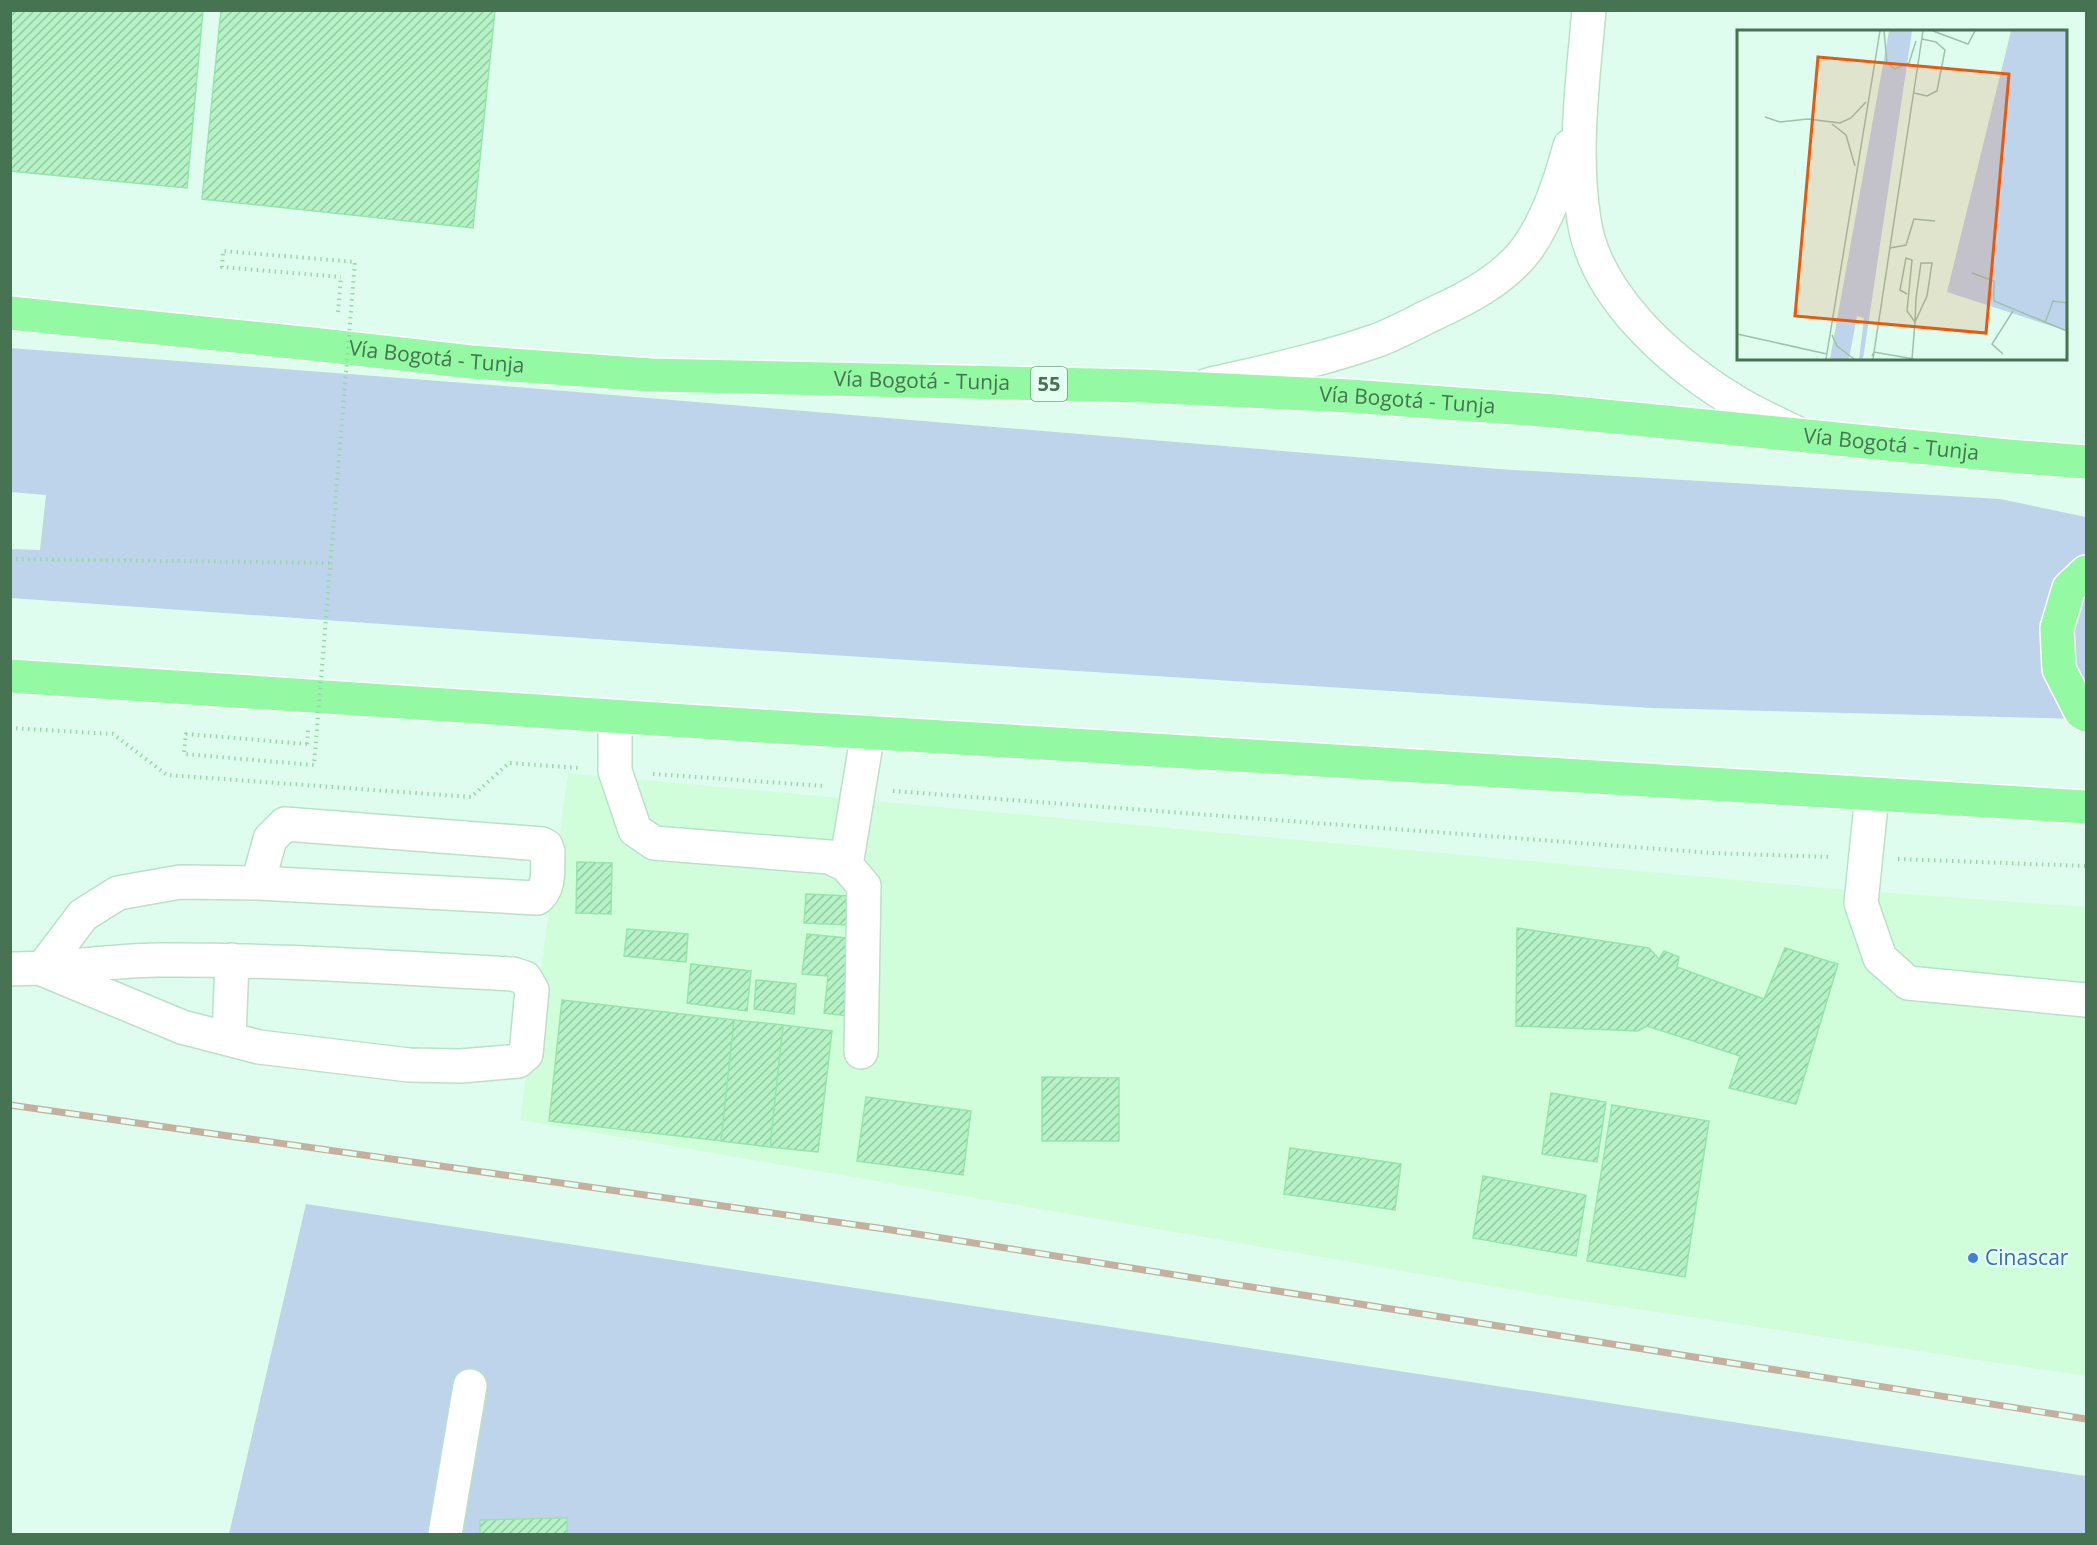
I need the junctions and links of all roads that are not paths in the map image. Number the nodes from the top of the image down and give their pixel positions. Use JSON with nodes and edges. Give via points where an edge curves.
{"nodes":[{"id":1,"x":1589,"y":10,"type":"edge"},
{"id":2,"x":1580,"y":113,"type":"junction"},
{"id":3,"x":10,"y":312,"type":"edge"},
{"id":4,"x":1196,"y":388,"type":"junction"},
{"id":5,"x":1800,"y":435,"type":"junction"},
{"id":6,"x":2086,"y":462,"type":"edge"},
{"id":7,"x":2086,"y":572,"type":"edge"},
{"id":8,"x":10,"y":676,"type":"edge"},
{"id":9,"x":2086,"y":716,"type":"edge"},
{"id":10,"x":615,"y":717,"type":"junction"},
{"id":11,"x":868,"y":732,"type":"junction"},
{"id":12,"x":1872,"y":795,"type":"junction"},
{"id":13,"x":2086,"y":807,"type":"edge"},
{"id":14,"x":846,"y":865,"type":"junction"},
{"id":15,"x":258,"y":883,"type":"junction"},
{"id":16,"x":232,"y":960,"type":"junction"},
{"id":17,"x":26,"y":969,"type":"edge"},
{"id":18,"x":2086,"y":1000,"type":"edge"},
{"id":19,"x":229,"y":1039,"type":"junction"},
{"id":20,"x":861,"y":1052,"type":"dead end"},
{"id":21,"x":470,"y":1386,"type":"dead end"},
{"id":22,"x":445,"y":1534,"type":"edge"}],
"edges":[{"from":1,"to":2,"type":"lane"},
{"from":2,"to":4,"type":"lane","via":[[1544,219],[1525,251],[1493,281],[1376,341]]},
{"from":2,"to":5,"type":"lane","via":[[1584,223],[1610,287],[1629,313],[1676,360],[1732,400]]},
{"from":3,"to":4,"type":"highway","name":"Vía Bogotá - Tunja","number":"55","via":[[471,362],[651,375]]},
{"from":4,"to":5,"type":"highway","name":"Vía Bogotá - Tunja","number":"55","via":[[1543,410]]},
{"from":5,"to":6,"type":"highway","name":"Vía Bogotá - Tunja","number":"55"},
{"from":7,"to":9,"type":"highway","via":[[2069,588],[2057,628],[2059,669],[2080,712]]},
{"from":8,"to":10,"type":"highway"},
{"from":10,"to":11,"type":"highway"},
{"from":10,"to":14,"type":"lane","via":[[615,771],[635,830],[654,843],[829,857]]},
{"from":11,"to":12,"type":"highway"},
{"from":11,"to":14,"type":"lane"},
{"from":12,"to":13,"type":"highway"},
{"from":12,"to":18,"type":"lane","via":[[1861,903],[1880,958],[1908,983]]},
{"from":14,"to":20,"type":"lane","via":[[864,886]]},
{"from":15,"to":15,"type":"lane","via":[[537,898],[546,887],[548,852],[542,844],[285,824],[270,839]]},
{"from":15,"to":17,"type":"lane","via":[[180,882],[118,893],[83,915]]},
{"from":16,"to":17,"type":"lane","via":[[153,960]]},
{"from":16,"to":19,"type":"lane"},
{"from":16,"to":19,"type":"lane","via":[[513,974],[525,978],[532,990],[526,1054],[518,1061],[409,1065],[260,1047]]},
{"from":17,"to":19,"type":"lane","via":[[182,1027]]},
{"from":21,"to":22,"type":"lane"}]}
